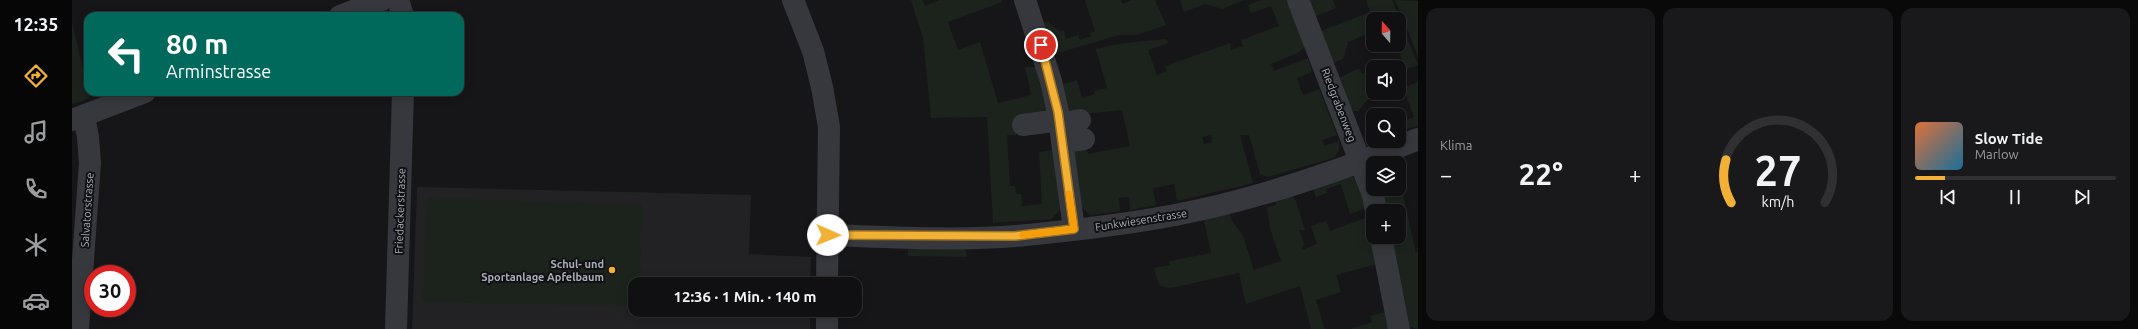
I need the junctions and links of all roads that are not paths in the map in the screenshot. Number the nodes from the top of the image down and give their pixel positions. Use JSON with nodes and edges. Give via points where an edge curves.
{"nodes":[{"id":1,"x":382,"y":0,"type":"edge"},
{"id":2,"x":398,"y":0,"type":"edge"},
{"id":3,"x":793,"y":0,"type":"edge"},
{"id":4,"x":1026,"y":0,"type":"edge"},
{"id":5,"x":1298,"y":0,"type":"edge"},
{"id":6,"x":350,"y":12,"type":"edge"},
{"id":7,"x":402,"y":12,"type":"edge"},
{"id":8,"x":134,"y":96,"type":"edge"},
{"id":9,"x":403,"y":96,"type":"edge"},
{"id":10,"x":78,"y":118,"type":"edge"},
{"id":11,"x":1023,"y":124,"type":"dead end"},
{"id":12,"x":1069,"y":129,"type":"junction"},
{"id":13,"x":1418,"y":139,"type":"edge"},
{"id":14,"x":1361,"y":162,"type":"junction"},
{"id":15,"x":1375,"y":204,"type":"edge"},
{"id":16,"x":1074,"y":229,"type":"junction"},
{"id":17,"x":828,"y":235,"type":"junction"},
{"id":18,"x":1382,"y":244,"type":"edge"},
{"id":19,"x":827,"y":277,"type":"edge"},
{"id":20,"x":76,"y":293,"type":"edge"},
{"id":21,"x":827,"y":317,"type":"edge"},
{"id":22,"x":78,"y":329,"type":"edge"},
{"id":23,"x":396,"y":329,"type":"edge"},
{"id":24,"x":827,"y":329,"type":"edge"},
{"id":25,"x":1399,"y":329,"type":"edge"}],
"edges":[{"from":1,"to":6,"type":"street"},
{"from":2,"to":7,"type":"street"},
{"from":3,"to":17,"type":"street","via":[[813,51],[828,127]]},
{"from":4,"to":12,"type":"street"},
{"from":5,"to":14,"type":"street","name":"Riedgrabenweg"},
{"from":8,"to":10,"type":"street"},
{"from":9,"to":23,"type":"street","name":"Friedackerstrasse"},
{"from":10,"to":20,"type":"street","name":"Salvatorstrasse","via":[[88,138],[90,163]]},
{"from":11,"to":12,"type":"street"},
{"from":12,"to":16,"type":"street"},
{"from":13,"to":14,"type":"street","name":"Funkwiesenstrasse"},
{"from":14,"to":15,"type":"street","name":"Riedgrabenweg"},
{"from":14,"to":16,"type":"street","name":"Funkwiesenstrasse","via":[[1280,189],[1176,215]]},
{"from":16,"to":17,"type":"street","name":"Funkwiesenstrasse","via":[[1015,236]]},
{"from":17,"to":19,"type":"street"},
{"from":18,"to":25,"type":"street"},
{"from":20,"to":22,"type":"street","name":"Salvatorstrasse"},
{"from":21,"to":24,"type":"street"}]}
